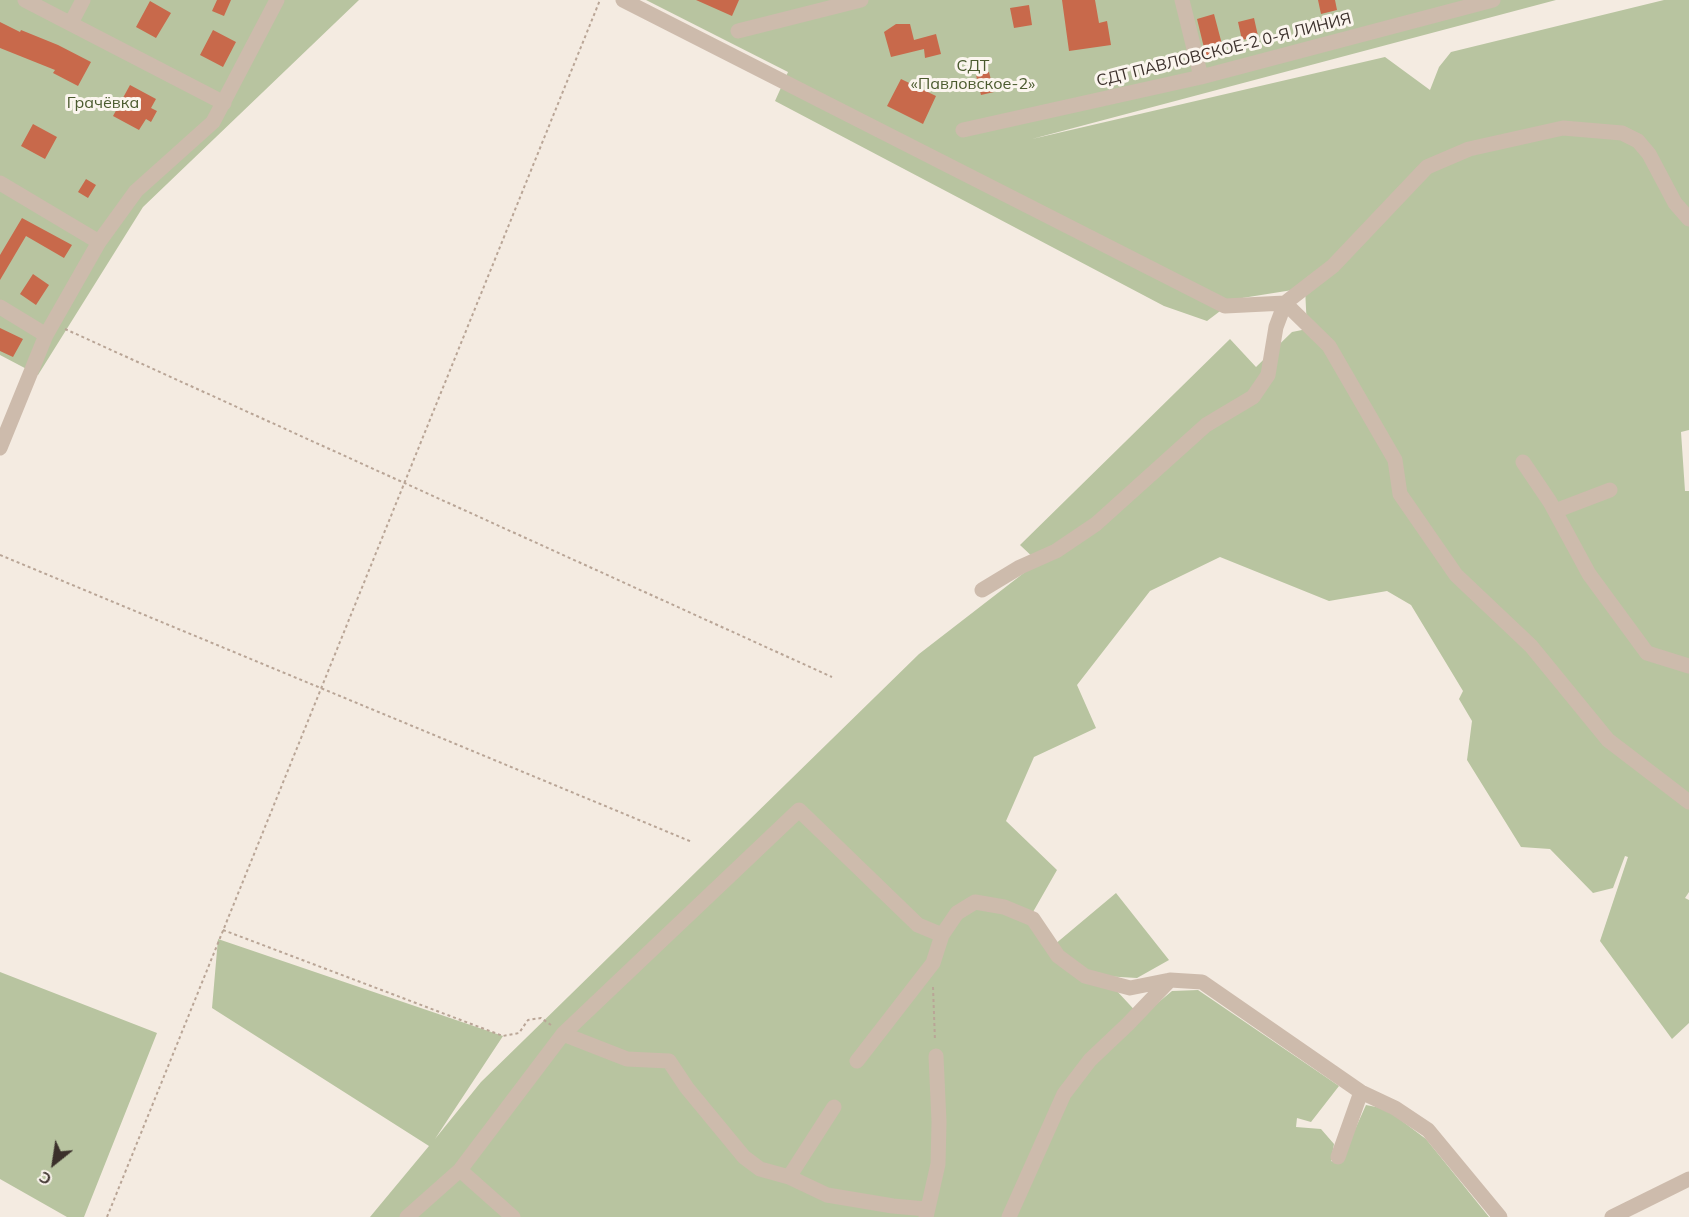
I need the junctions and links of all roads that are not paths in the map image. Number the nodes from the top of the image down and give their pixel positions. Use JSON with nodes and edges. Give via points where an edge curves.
{"nodes":[{"id":1,"x":25,"y":0,"type":"edge"},
{"id":2,"x":83,"y":0,"type":"edge"},
{"id":3,"x":277,"y":0,"type":"edge"},
{"id":4,"x":623,"y":0,"type":"edge"},
{"id":5,"x":861,"y":0,"type":"edge"},
{"id":6,"x":1182,"y":0,"type":"edge"},
{"id":7,"x":1493,"y":0,"type":"edge"},
{"id":8,"x":71,"y":23,"type":"junction"},
{"id":9,"x":738,"y":31,"type":"dead end"},
{"id":10,"x":1201,"y":77,"type":"junction"},
{"id":11,"x":224,"y":103,"type":"junction"},
{"id":12,"x":963,"y":130,"type":"dead end"},
{"id":13,"x":0,"y":183,"type":"edge"},
{"id":14,"x":1689,"y":219,"type":"edge"},
{"id":15,"x":99,"y":242,"type":"junction"},
{"id":16,"x":1285,"y":303,"type":"junction"},
{"id":17,"x":0,"y":307,"type":"edge"},
{"id":18,"x":50,"y":329,"type":"junction"},
{"id":19,"x":0,"y":448,"type":"edge"},
{"id":20,"x":1523,"y":462,"type":"dead end"},
{"id":21,"x":1610,"y":490,"type":"dead end"},
{"id":22,"x":1555,"y":511,"type":"junction"},
{"id":23,"x":982,"y":590,"type":"dead end"},
{"id":24,"x":1689,"y":666,"type":"edge"},
{"id":25,"x":1689,"y":802,"type":"edge"},
{"id":26,"x":942,"y":935,"type":"junction"},
{"id":27,"x":1170,"y":980,"type":"junction"},
{"id":28,"x":563,"y":1034,"type":"junction"},
{"id":29,"x":936,"y":1056,"type":"road end"},
{"id":30,"x":857,"y":1061,"type":"dead end"},
{"id":31,"x":1361,"y":1092,"type":"junction"},
{"id":32,"x":834,"y":1107,"type":"dead end"},
{"id":33,"x":1338,"y":1157,"type":"dead end"},
{"id":34,"x":460,"y":1170,"type":"junction"},
{"id":35,"x":789,"y":1176,"type":"junction"},
{"id":36,"x":1689,"y":1179,"type":"edge"},
{"id":37,"x":926,"y":1213,"type":"edge"},
{"id":38,"x":407,"y":1217,"type":"edge"},
{"id":39,"x":513,"y":1217,"type":"edge"},
{"id":40,"x":1009,"y":1217,"type":"edge"},
{"id":41,"x":1500,"y":1217,"type":"edge"},
{"id":42,"x":1612,"y":1217,"type":"edge"}],
"edges":[{"from":1,"to":8,"type":"street"},
{"from":2,"to":8,"type":"street"},
{"from":3,"to":11,"type":"street"},
{"from":4,"to":16,"type":"street","via":[[1225,306]]},
{"from":5,"to":9,"type":"street"},
{"from":6,"to":10,"type":"street"},
{"from":7,"to":10,"type":"street","name":"СДТ ПАВЛОВСКОЕ-2 0-Я ЛИНИЯ"},
{"from":8,"to":11,"type":"street"},
{"from":10,"to":12,"type":"street","name":"СДТ ПАВЛОВСКОЕ-2 0-Я ЛИНИЯ"},
{"from":11,"to":15,"type":"street","via":[[213,122],[136,191]]},
{"from":13,"to":15,"type":"street"},
{"from":14,"to":16,"type":"street","via":[[1638,141],[1622,133],[1563,128],[1469,149],[1427,167],[1333,266]]},
{"from":15,"to":18,"type":"street"},
{"from":16,"to":23,"type":"street","via":[[1276,327],[1268,375],[1253,396],[1206,425],[1096,524],[1056,551]]},
{"from":16,"to":25,"type":"street","via":[[1329,346],[1395,460],[1400,494],[1456,575],[1531,646],[1608,740]]},
{"from":17,"to":18,"type":"street"},
{"from":18,"to":19,"type":"street"},
{"from":20,"to":22,"type":"street"},
{"from":21,"to":22,"type":"street"},
{"from":22,"to":24,"type":"street","via":[[1589,574],[1647,653]]},
{"from":26,"to":27,"type":"street","via":[[957,913],[975,902],[1004,907],[1033,919],[1058,956],[1085,976],[1130,988]]},
{"from":26,"to":28,"type":"street","via":[[918,925],[799,810]]},
{"from":26,"to":30,"type":"street","via":[[933,963]]},
{"from":27,"to":31,"type":"street","via":[[1202,982]]},
{"from":27,"to":40,"type":"street","via":[[1090,1060],[1065,1094]]},
{"from":28,"to":34,"type":"street"},
{"from":28,"to":35,"type":"street","via":[[627,1059],[669,1060],[744,1157],[760,1169]]},
{"from":29,"to":37,"type":"street","via":[[938,1164]]},
{"from":31,"to":33,"type":"street"},
{"from":31,"to":41,"type":"street","via":[[1428,1130]]},
{"from":32,"to":35,"type":"street"},
{"from":34,"to":38,"type":"street"},
{"from":34,"to":39,"type":"street"},
{"from":35,"to":37,"type":"street","via":[[827,1195]]},
{"from":36,"to":42,"type":"street"}]}
